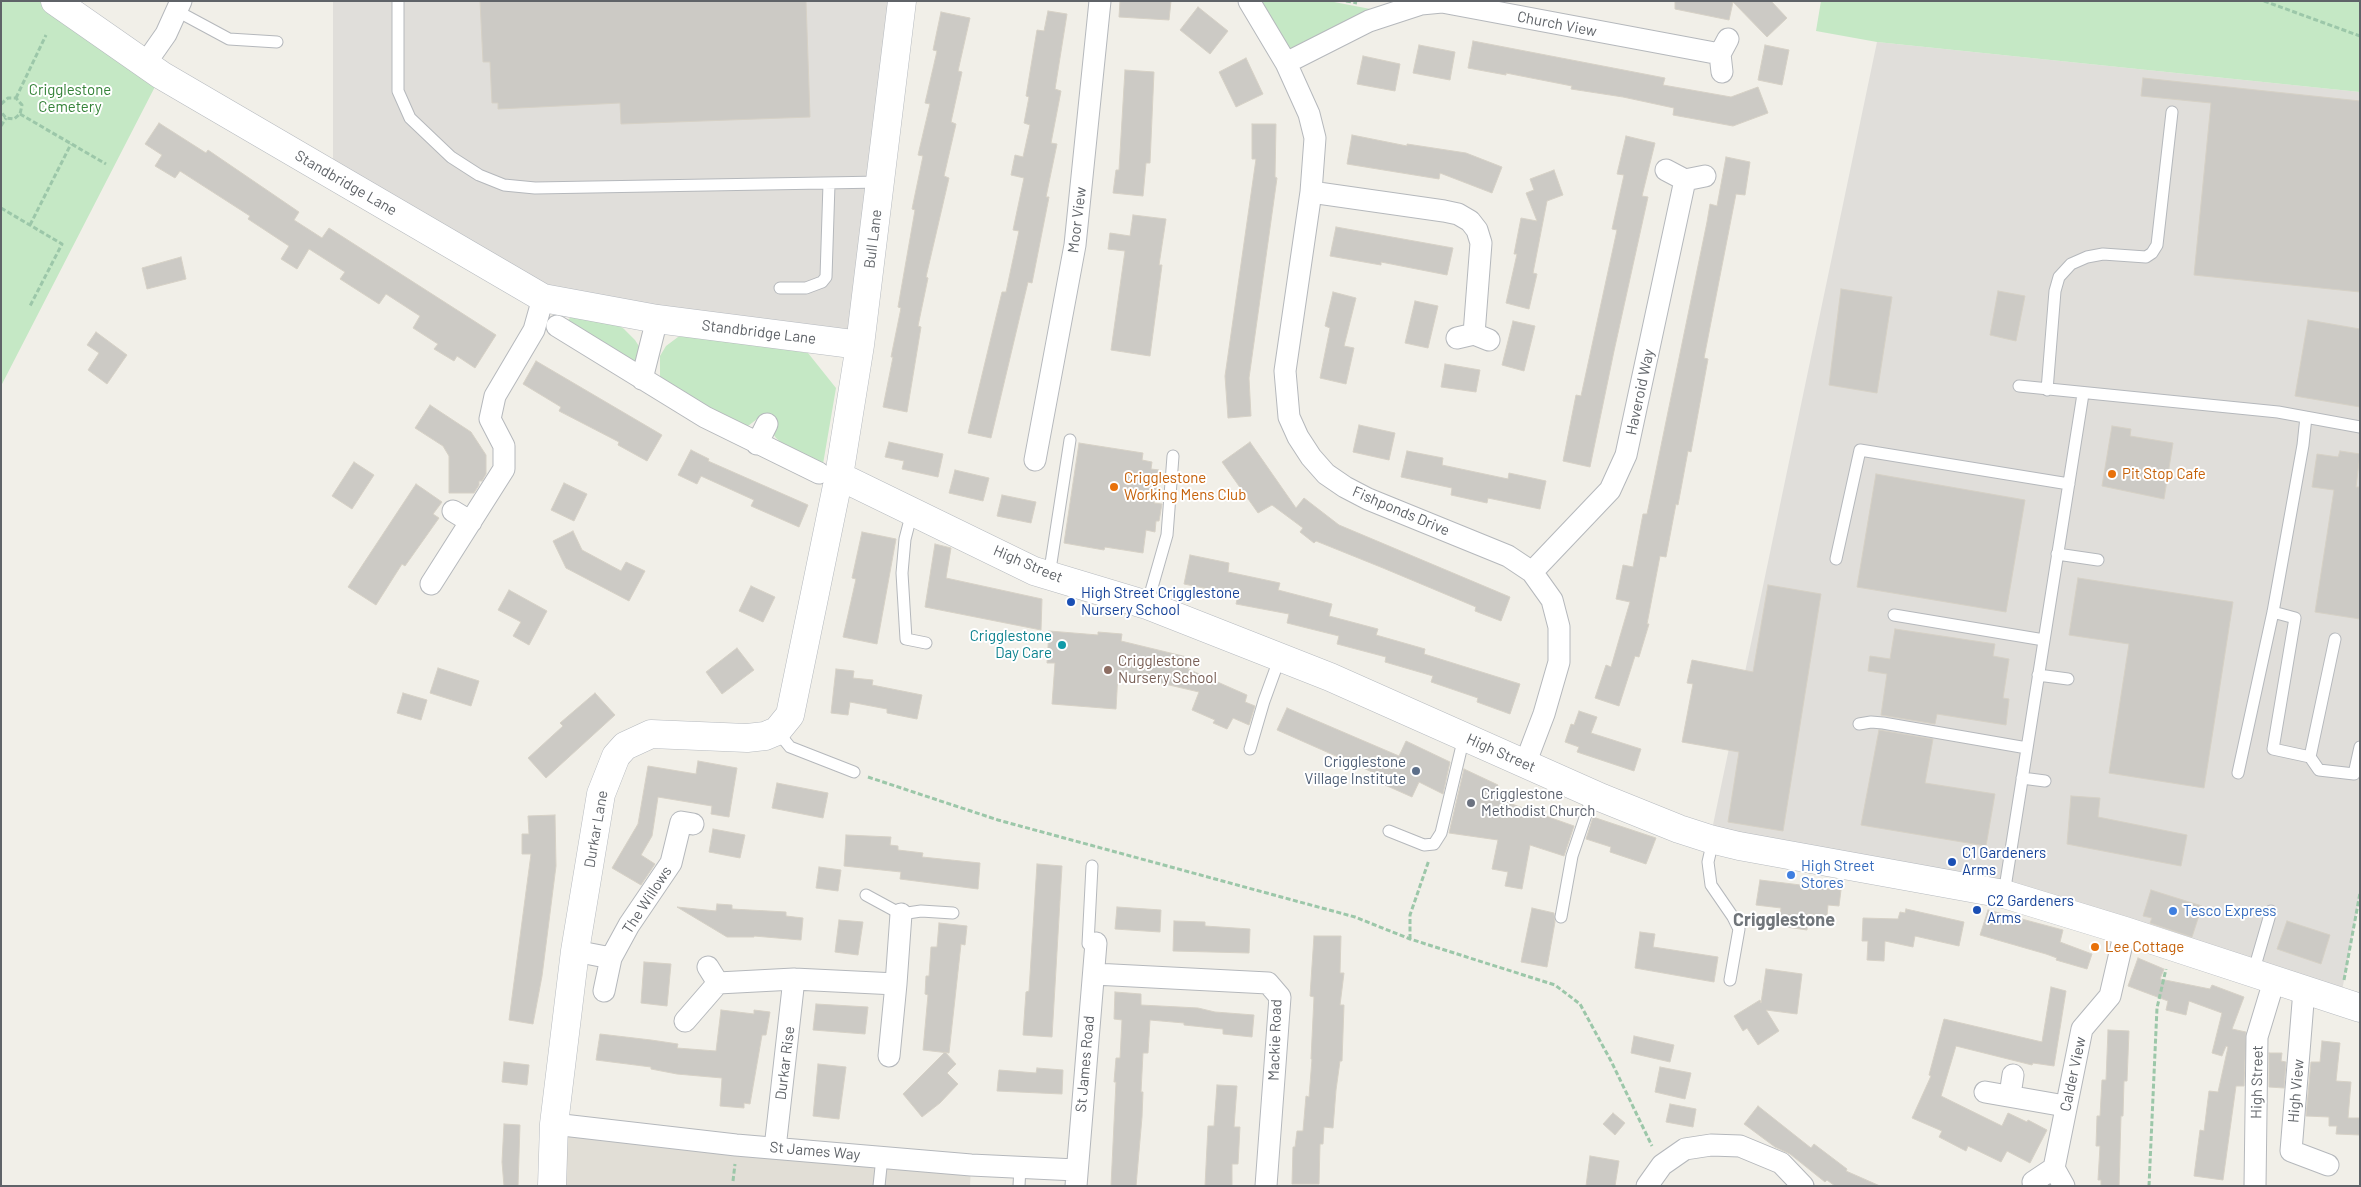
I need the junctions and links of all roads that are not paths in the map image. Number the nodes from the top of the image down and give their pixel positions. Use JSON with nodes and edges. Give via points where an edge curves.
{"nodes":[{"id":1,"x":55,"y":1,"type":"edge"},
{"id":2,"x":398,"y":1,"type":"edge"},
{"id":3,"x":902,"y":1,"type":"edge"},
{"id":4,"x":1100,"y":1,"type":"edge"},
{"id":5,"x":1249,"y":1,"type":"edge"},
{"id":6,"x":179,"y":6,"type":"edge"},
{"id":7,"x":277,"y":42,"type":"dead end"},
{"id":8,"x":1723,"y":55,"type":"dead end"},
{"id":9,"x":1286,"y":63,"type":"junction"},
{"id":10,"x":145,"y":64,"type":"junction"},
{"id":11,"x":2172,"y":112,"type":"dead end"},
{"id":12,"x":1666,"y":170,"type":"dead end"},
{"id":13,"x":880,"y":182,"type":"junction"},
{"id":14,"x":829,"y":184,"type":"junction"},
{"id":15,"x":1312,"y":192,"type":"junction"},
{"id":16,"x":780,"y":288,"type":"dead end"},
{"id":17,"x":543,"y":298,"type":"junction"},
{"id":18,"x":657,"y":319,"type":"junction"},
{"id":19,"x":557,"y":326,"type":"dead end"},
{"id":20,"x":1473,"y":337,"type":"dead end"},
{"id":21,"x":860,"y":345,"type":"junction"},
{"id":22,"x":642,"y":379,"type":"junction"},
{"id":23,"x":2019,"y":386,"type":"dead end"},
{"id":24,"x":2047,"y":390,"type":"junction"},
{"id":25,"x":2083,"y":394,"type":"junction"},
{"id":26,"x":2306,"y":417,"type":"junction"},
{"id":27,"x":767,"y":424,"type":"dead end"},
{"id":28,"x":2360,"y":427,"type":"edge"},
{"id":29,"x":1070,"y":440,"type":"dead end"},
{"id":30,"x":757,"y":444,"type":"junction"},
{"id":31,"x":1174,"y":456,"type":"dead end"},
{"id":32,"x":1035,"y":460,"type":"dead end"},
{"id":33,"x":829,"y":475,"type":"junction"},
{"id":34,"x":2068,"y":484,"type":"junction"},
{"id":35,"x":912,"y":510,"type":"junction"},
{"id":36,"x":453,"y":511,"type":"dead end"},
{"id":37,"x":472,"y":522,"type":"junction"},
{"id":38,"x":2058,"y":554,"type":"junction"},
{"id":39,"x":1836,"y":559,"type":"dead end"},
{"id":40,"x":2098,"y":560,"type":"dead end"},
{"id":41,"x":1532,"y":572,"type":"junction"},
{"id":42,"x":1049,"y":576,"type":"junction"},
{"id":43,"x":431,"y":584,"type":"dead end"},
{"id":44,"x":1147,"y":605,"type":"junction"},
{"id":45,"x":2273,"y":612,"type":"junction"},
{"id":46,"x":1894,"y":615,"type":"dead end"},
{"id":47,"x":2335,"y":639,"type":"dead end"},
{"id":48,"x":2044,"y":640,"type":"junction"},
{"id":49,"x":926,"y":643,"type":"dead end"},
{"id":50,"x":1280,"y":657,"type":"junction"},
{"id":51,"x":2038,"y":675,"type":"junction"},
{"id":52,"x":2068,"y":680,"type":"dead end"},
{"id":53,"x":1859,"y":724,"type":"dead end"},
{"id":54,"x":777,"y":732,"type":"junction"},
{"id":55,"x":1464,"y":737,"type":"junction"},
{"id":56,"x":2360,"y":747,"type":"edge"},
{"id":57,"x":2027,"y":748,"type":"junction"},
{"id":58,"x":1250,"y":749,"type":"dead end"},
{"id":59,"x":2310,"y":756,"type":"junction"},
{"id":60,"x":1525,"y":764,"type":"junction"},
{"id":61,"x":854,"y":772,"type":"road end"},
{"id":62,"x":2238,"y":774,"type":"dead end"},
{"id":63,"x":2022,"y":778,"type":"junction"},
{"id":64,"x":2045,"y":781,"type":"dead end"},
{"id":65,"x":1593,"y":794,"type":"junction"},
{"id":66,"x":693,"y":824,"type":"dead end"},
{"id":67,"x":1389,"y":832,"type":"dead end"},
{"id":68,"x":1713,"y":840,"type":"junction"},
{"id":69,"x":1092,"y":866,"type":"dead end"},
{"id":70,"x":2004,"y":894,"type":"junction"},
{"id":71,"x":866,"y":895,"type":"dead end"},
{"id":72,"x":2271,"y":911,"type":"dead end"},
{"id":73,"x":953,"y":913,"type":"dead end"},
{"id":74,"x":901,"y":914,"type":"junction"},
{"id":75,"x":1561,"y":918,"type":"dead end"},
{"id":76,"x":2124,"y":930,"type":"junction"},
{"id":77,"x":1096,"y":946,"type":"joint"},
{"id":78,"x":575,"y":951,"type":"junction"},
{"id":79,"x":611,"y":958,"type":"junction"},
{"id":80,"x":1094,"y":974,"type":"junction"},
{"id":81,"x":2263,"y":977,"type":"junction"},
{"id":82,"x":794,"y":978,"type":"junction"},
{"id":83,"x":1730,"y":980,"type":"dead end"},
{"id":84,"x":896,"y":984,"type":"junction"},
{"id":85,"x":2304,"y":990,"type":"junction"},
{"id":86,"x":604,"y":992,"type":"dead end"},
{"id":87,"x":2350,"y":1005,"type":"edge"},
{"id":88,"x":685,"y":1021,"type":"dead end"},
{"id":89,"x":889,"y":1056,"type":"dead end"},
{"id":90,"x":1984,"y":1092,"type":"dead end"},
{"id":91,"x":2065,"y":1106,"type":"junction"},
{"id":92,"x":554,"y":1124,"type":"junction"},
{"id":93,"x":775,"y":1148,"type":"junction"},
{"id":94,"x":882,"y":1156,"type":"junction"},
{"id":95,"x":2328,"y":1165,"type":"dead end"},
{"id":96,"x":1019,"y":1176,"type":"edge"},
{"id":97,"x":2059,"y":1177,"type":"edge"},
{"id":98,"x":1076,"y":1178,"type":"edge"},
{"id":99,"x":2033,"y":1182,"type":"dead end"},
{"id":100,"x":552,"y":1186,"type":"edge"},
{"id":101,"x":879,"y":1186,"type":"edge"},
{"id":102,"x":1266,"y":1186,"type":"edge"},
{"id":103,"x":1646,"y":1186,"type":"edge"},
{"id":104,"x":1803,"y":1186,"type":"edge"},
{"id":105,"x":2255,"y":1186,"type":"edge"}],
"edges":[{"from":1,"to":10,"type":"street","name":"Standbridge Lane"},
{"from":2,"to":14,"type":"lane","via":[[398,91],[410,118],[451,157],[479,174],[504,184],[535,188]]},
{"from":3,"to":13,"type":"street","name":"Bull Lane"},
{"from":4,"to":32,"type":"street","name":"Moor View","via":[[1075,245],[1029,436]]},
{"from":5,"to":9,"type":"street","name":"Fishponds Drive"},
{"from":6,"to":7,"type":"lane","via":[[230,39]]},
{"from":6,"to":10,"type":"street","via":[[166,34]]},
{"from":8,"to":9,"type":"street","name":"Church View","via":[[1442,2],[1421,4],[1369,21]]},
{"from":9,"to":15,"type":"street","name":"Fishponds Drive","via":[[1309,114],[1315,138]]},
{"from":10,"to":17,"type":"street","name":"Standbridge Lane"},
{"from":11,"to":24,"type":"lane","via":[[2157,245],[2146,257],[2103,254],[2087,257],[2071,264],[2059,277],[2055,290]]},
{"from":12,"to":41,"type":"street","name":"Haveroid Way","via":[[1695,178],[1626,455],[1610,490]]},
{"from":13,"to":14,"type":"lane"},
{"from":13,"to":21,"type":"street","name":"Bull Lane"},
{"from":14,"to":16,"type":"lane","via":[[826,277],[806,288]]},
{"from":15,"to":20,"type":"street","via":[[1444,211],[1470,220],[1481,242]]},
{"from":15,"to":41,"type":"street","name":"Fishponds Drive","via":[[1285,371],[1289,417],[1298,437],[1326,474],[1345,487],[1508,556]]},
{"from":17,"to":18,"type":"street","name":"Standbridge Lane"},
{"from":17,"to":37,"type":"street","via":[[534,330],[495,396],[490,419],[504,446],[504,469]]},
{"from":18,"to":21,"type":"street","name":"Standbridge Lane"},
{"from":18,"to":22,"type":"street"},
{"from":19,"to":22,"type":"street"},
{"from":21,"to":33,"type":"street","name":"Bull Lane"},
{"from":22,"to":30,"type":"street"},
{"from":23,"to":24,"type":"lane"},
{"from":24,"to":25,"type":"lane"},
{"from":25,"to":26,"type":"lane"},
{"from":25,"to":34,"type":"lane"},
{"from":26,"to":28,"type":"lane"},
{"from":26,"to":45,"type":"lane","via":[[2304,445]]},
{"from":27,"to":30,"type":"street"},
{"from":29,"to":42,"type":"lane"},
{"from":30,"to":33,"type":"street"},
{"from":31,"to":44,"type":"lane","via":[[1167,535]]},
{"from":33,"to":35,"type":"street","name":"High Street"},
{"from":33,"to":54,"type":"street","via":[[794,702],[790,716]]},
{"from":34,"to":38,"type":"lane"},
{"from":34,"to":39,"type":"lane","via":[[1860,450]]},
{"from":35,"to":42,"type":"street","name":"High Street"},
{"from":35,"to":49,"type":"lane","via":[[902,573],[906,639]]},
{"from":36,"to":37,"type":"street"},
{"from":37,"to":43,"type":"street"},
{"from":38,"to":40,"type":"lane"},
{"from":38,"to":48,"type":"lane"},
{"from":41,"to":60,"type":"street","name":"Fishponds Drive","via":[[1552,600],[1559,627],[1559,662]]},
{"from":42,"to":44,"type":"street","name":"High Street"},
{"from":44,"to":50,"type":"street","name":"High Street"},
{"from":45,"to":59,"type":"lane","via":[[2295,618],[2273,750]]},
{"from":45,"to":62,"type":"lane"},
{"from":46,"to":48,"type":"lane"},
{"from":47,"to":59,"type":"lane"},
{"from":48,"to":51,"type":"lane"},
{"from":50,"to":55,"type":"street","name":"High Street"},
{"from":50,"to":58,"type":"lane"},
{"from":51,"to":52,"type":"lane"},
{"from":51,"to":57,"type":"lane"},
{"from":53,"to":57,"type":"lane","via":[[1883,723]]},
{"from":54,"to":61,"type":"lane","via":[[790,747]]},
{"from":54,"to":78,"type":"street","name":"Durkar Lane","via":[[747,738],[651,734],[625,746],[616,756],[601,794]]},
{"from":55,"to":60,"type":"street","name":"High Street"},
{"from":55,"to":67,"type":"lane","via":[[1441,833],[1434,844],[1424,845]]},
{"from":56,"to":59,"type":"lane","via":[[2354,774],[2319,770]]},
{"from":57,"to":63,"type":"lane"},
{"from":60,"to":65,"type":"street","name":"High Street"},
{"from":63,"to":64,"type":"lane"},
{"from":63,"to":70,"type":"lane"},
{"from":65,"to":68,"type":"street","name":"High Street"},
{"from":65,"to":75,"type":"lane","via":[[1572,856]]},
{"from":66,"to":79,"type":"street","name":"The Willows","via":[[681,822],[671,863]]},
{"from":68,"to":70,"type":"street","name":"High Street"},
{"from":68,"to":83,"type":"lane","via":[[1708,862],[1710,885],[1738,929]]},
{"from":69,"to":77,"type":"lane","via":[[1088,944]]},
{"from":70,"to":76,"type":"street","name":"High Street"},
{"from":71,"to":74,"type":"lane"},
{"from":72,"to":81,"type":"lane"},
{"from":73,"to":74,"type":"lane","via":[[921,910]]},
{"from":74,"to":84,"type":"street"},
{"from":76,"to":81,"type":"street","name":"High Street"},
{"from":76,"to":91,"type":"street","name":"Calder View","via":[[2110,996],[2082,1029]]},
{"from":77,"to":80,"type":"street","name":"St James Road"},
{"from":78,"to":79,"type":"street"},
{"from":78,"to":92,"type":"street","name":"Durkar Lane"},
{"from":79,"to":86,"type":"street","name":"The Willows"},
{"from":80,"to":98,"type":"street","name":"St James Road"},
{"from":80,"to":102,"type":"street","name":"Mackie Road","via":[[1268,983],[1280,996]]},
{"from":81,"to":85,"type":"street","name":"High Street"},
{"from":81,"to":105,"type":"street","name":"High Street","via":[[2257,1037]]},
{"from":82,"to":84,"type":"street"},
{"from":82,"to":88,"type":"street","via":[[713,975]]},
{"from":82,"to":93,"type":"street","name":"Durkar Rise"},
{"from":84,"to":89,"type":"street"},
{"from":85,"to":87,"type":"street","name":"High Street"},
{"from":85,"to":95,"type":"street","name":"High View","via":[[2291,1151]]},
{"from":90,"to":91,"type":"street","via":[[2012,1085]]},
{"from":91,"to":97,"type":"street","name":"Calder View"},
{"from":92,"to":93,"type":"street","name":"St James Way"},
{"from":92,"to":100,"type":"street","name":"Durkar Lane"},
{"from":93,"to":94,"type":"street","name":"St James Way"},
{"from":94,"to":96,"type":"street","name":"St James Way"},
{"from":94,"to":101,"type":"lane"},
{"from":96,"to":98,"type":"street","name":"St James Way"},
{"from":97,"to":99,"type":"street","name":"Calder View"},
{"from":103,"to":104,"type":"street","via":[[1662,1165],[1685,1149],[1711,1145],[1740,1146],[1781,1164]]}]}
